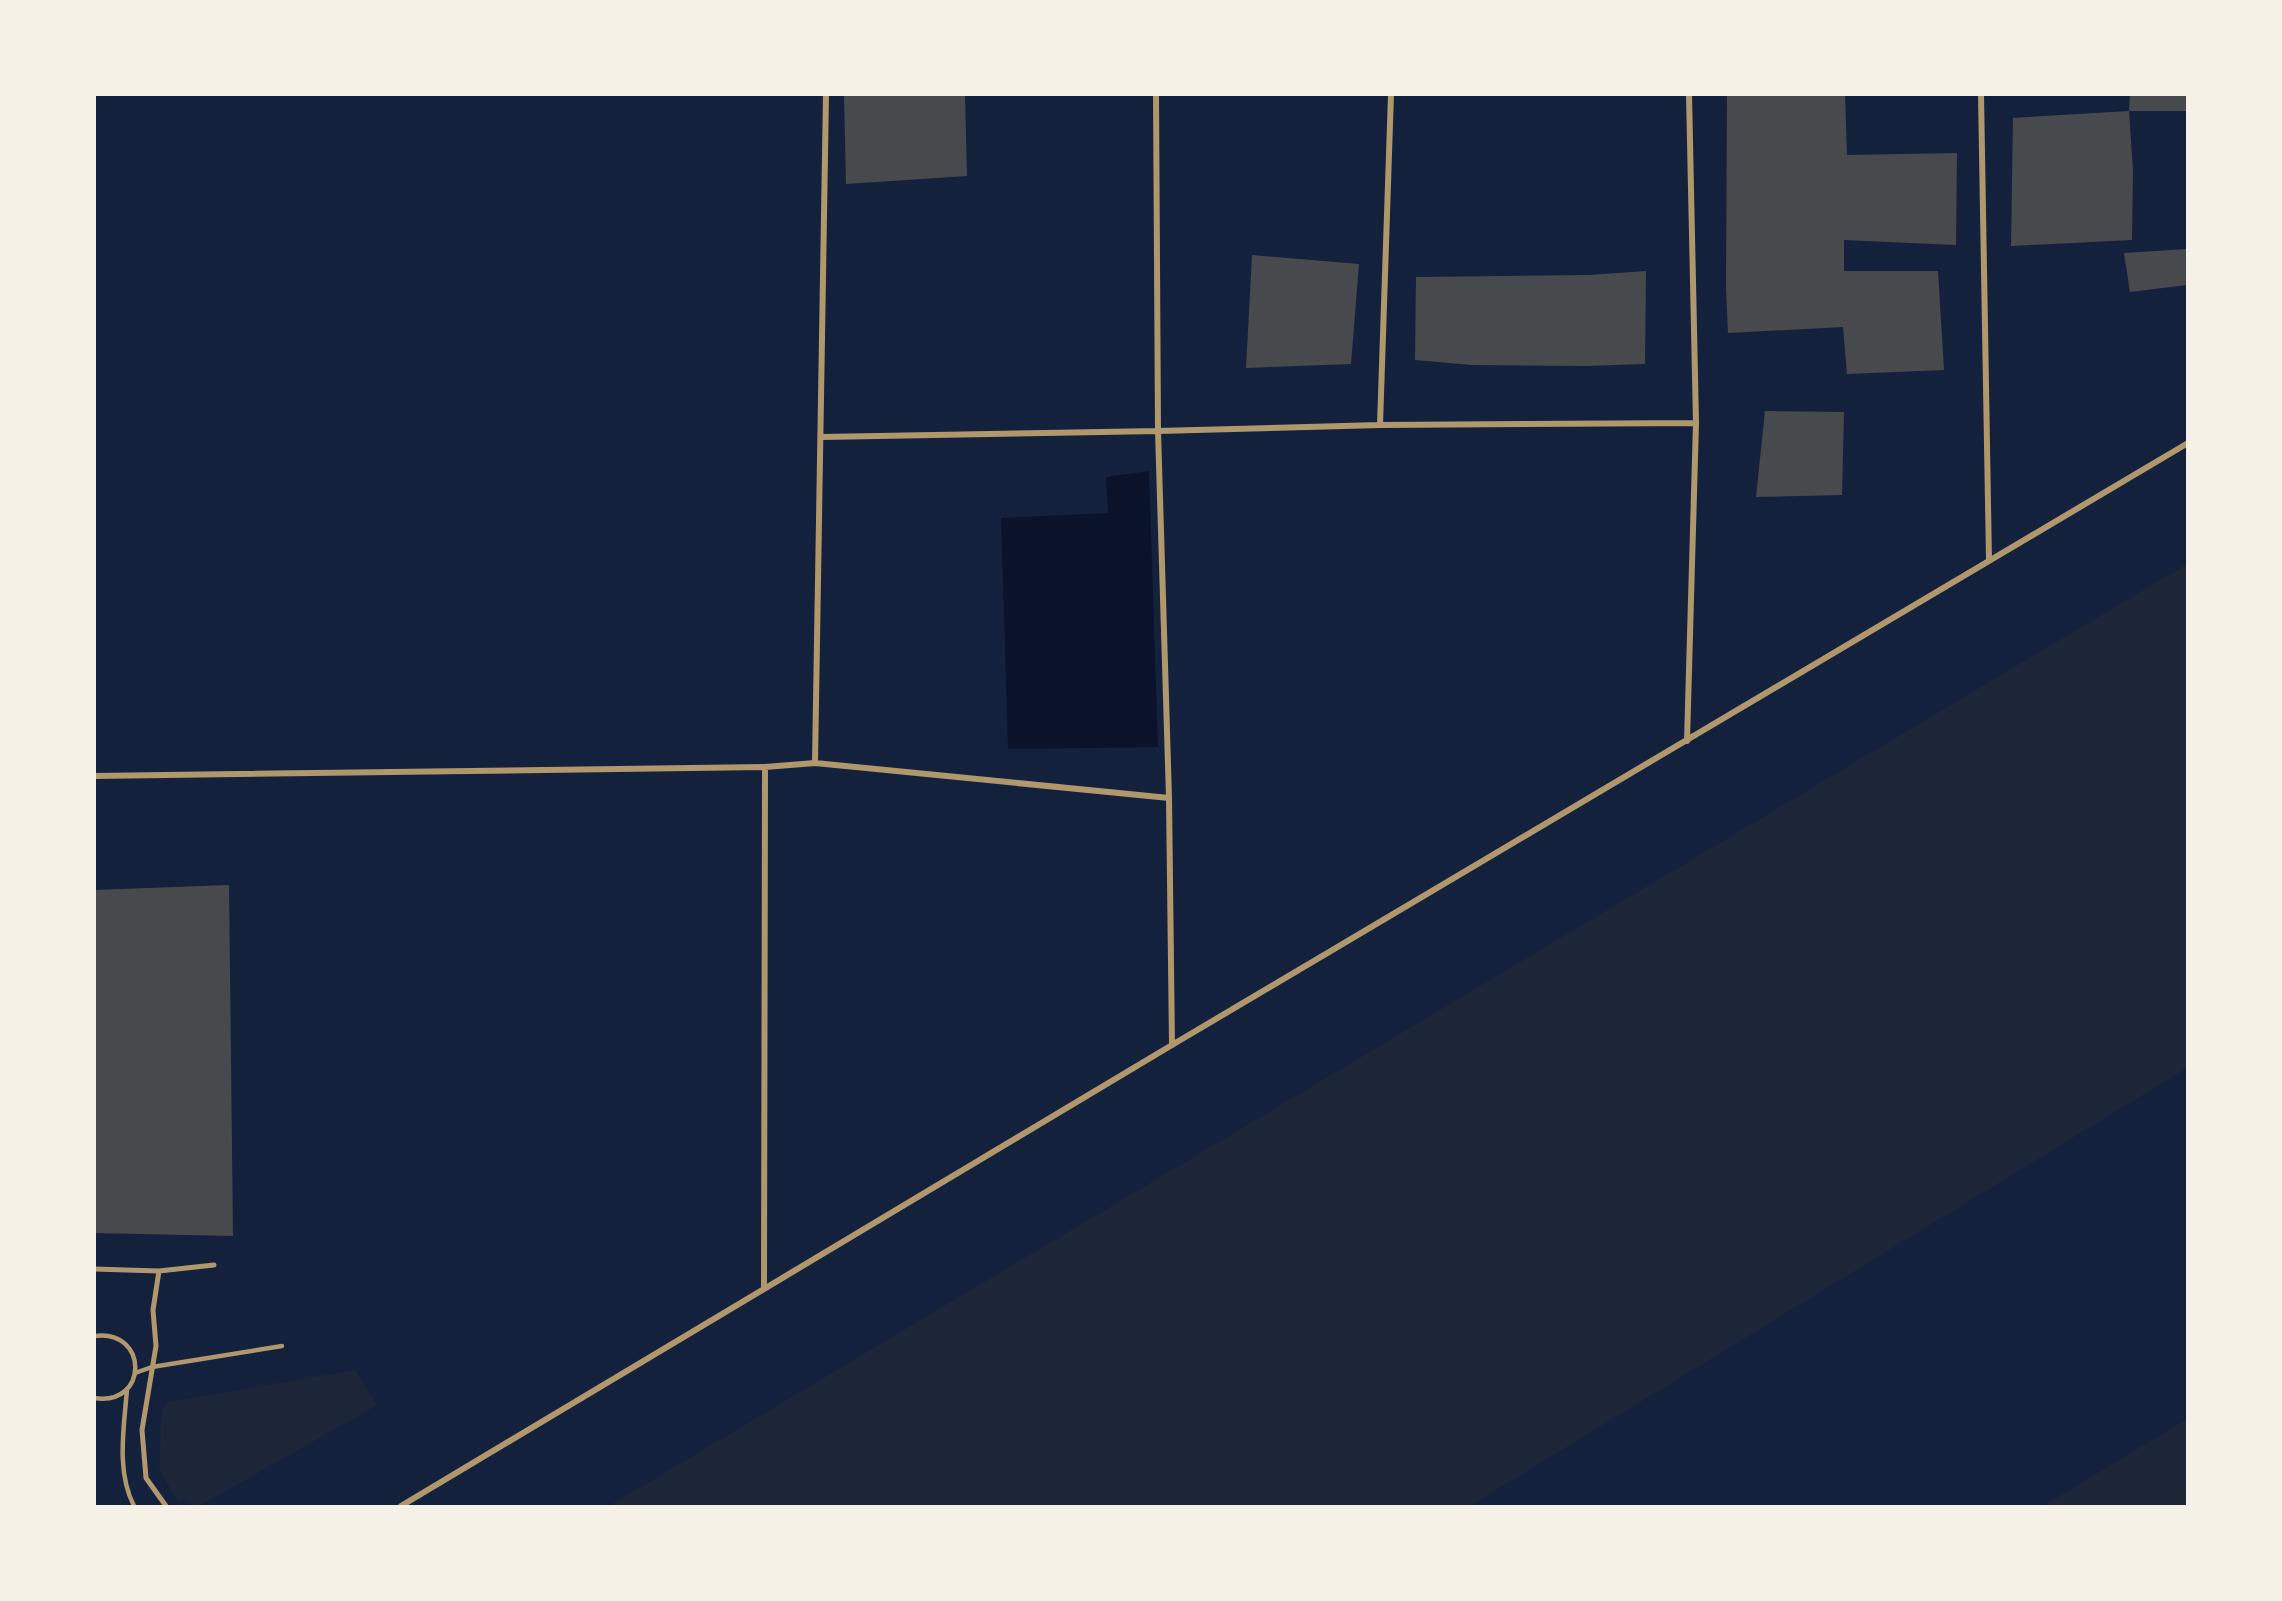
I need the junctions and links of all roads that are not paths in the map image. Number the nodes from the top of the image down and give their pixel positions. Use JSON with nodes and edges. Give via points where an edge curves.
{"nodes":[{"id":1,"x":826,"y":94,"type":"edge"},
{"id":2,"x":1156,"y":94,"type":"edge"},
{"id":3,"x":1391,"y":94,"type":"edge"},
{"id":4,"x":1689,"y":94,"type":"edge"},
{"id":5,"x":1981,"y":94,"type":"edge"},
{"id":6,"x":1696,"y":423,"type":"junction"},
{"id":7,"x":1380,"y":425,"type":"junction"},
{"id":8,"x":1158,"y":431,"type":"junction"},
{"id":9,"x":821,"y":437,"type":"junction"},
{"id":10,"x":2187,"y":443,"type":"edge"},
{"id":11,"x":1989,"y":561,"type":"junction"},
{"id":12,"x":1687,"y":741,"type":"junction"},
{"id":13,"x":815,"y":763,"type":"junction"},
{"id":14,"x":765,"y":767,"type":"junction"},
{"id":15,"x":94,"y":776,"type":"edge"},
{"id":16,"x":1169,"y":798,"type":"junction"},
{"id":17,"x":1172,"y":1045,"type":"junction"},
{"id":18,"x":214,"y":1265,"type":"dead end"},
{"id":19,"x":94,"y":1269,"type":"edge"},
{"id":20,"x":159,"y":1271,"type":"junction"},
{"id":21,"x":764,"y":1290,"type":"junction"},
{"id":22,"x":94,"y":1336,"type":"edge"},
{"id":23,"x":282,"y":1346,"type":"dead end"},
{"id":24,"x":152,"y":1367,"type":"junction"},
{"id":25,"x":135,"y":1373,"type":"junction"},
{"id":26,"x":128,"y":1389,"type":"junction"},
{"id":27,"x":94,"y":1398,"type":"edge"},
{"id":28,"x":134,"y":1506,"type":"edge"},
{"id":29,"x":166,"y":1506,"type":"edge"},
{"id":30,"x":401,"y":1506,"type":"edge"}],
"edges":[{"from":1,"to":9,"type":"street"},
{"from":2,"to":8,"type":"street"},
{"from":3,"to":7,"type":"street"},
{"from":4,"to":6,"type":"street"},
{"from":5,"to":11,"type":"street"},
{"from":6,"to":7,"type":"street"},
{"from":6,"to":12,"type":"street"},
{"from":7,"to":8,"type":"street"},
{"from":8,"to":9,"type":"street"},
{"from":8,"to":16,"type":"street"},
{"from":9,"to":13,"type":"street"},
{"from":10,"to":11,"type":"street"},
{"from":11,"to":12,"type":"street"},
{"from":12,"to":17,"type":"street"},
{"from":13,"to":14,"type":"street"},
{"from":13,"to":16,"type":"street"},
{"from":14,"to":15,"type":"street"},
{"from":14,"to":21,"type":"street"},
{"from":16,"to":17,"type":"street"},
{"from":17,"to":21,"type":"street"},
{"from":18,"to":20,"type":"street"},
{"from":19,"to":20,"type":"street"},
{"from":20,"to":24,"type":"street","via":[[153,1310],[156,1346]]},
{"from":21,"to":30,"type":"street"},
{"from":22,"to":25,"type":"lane","via":[[116,1337],[125,1343],[136,1362]]},
{"from":23,"to":24,"type":"lane"},
{"from":24,"to":25,"type":"lane"},
{"from":24,"to":29,"type":"street","via":[[142,1430],[146,1478]]},
{"from":25,"to":26,"type":"lane"},
{"from":26,"to":27,"type":"lane","via":[[105,1400]]},
{"from":26,"to":28,"type":"lane","via":[[124,1473]]}]}
